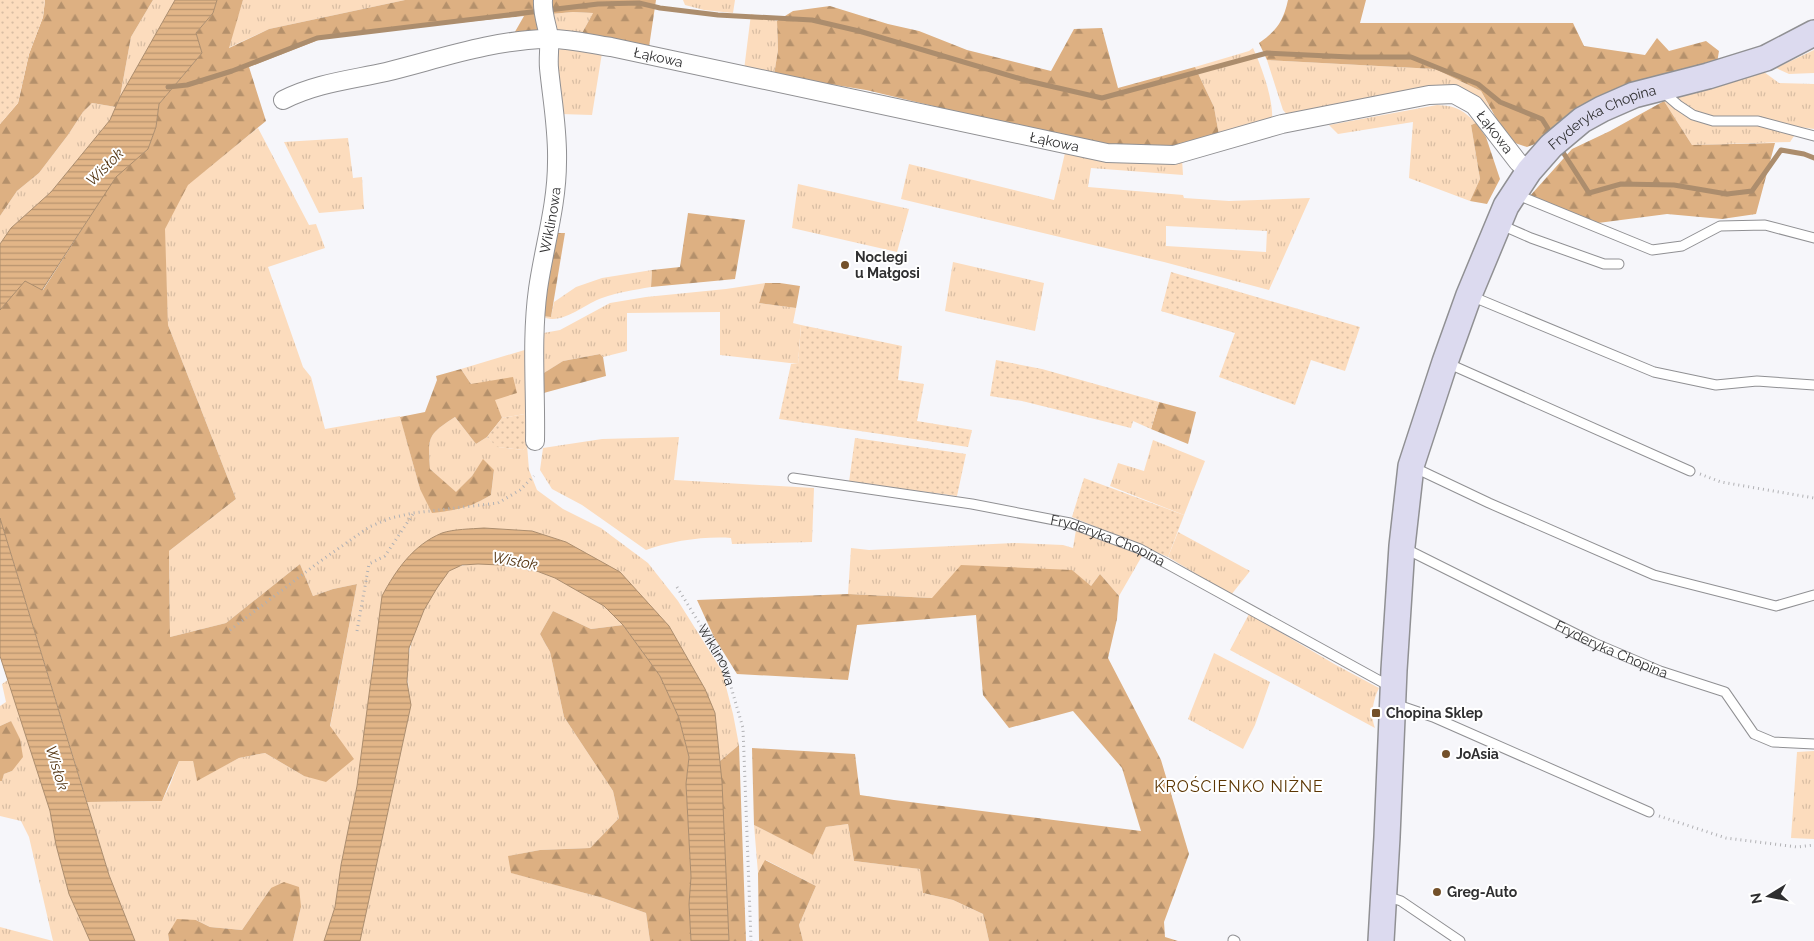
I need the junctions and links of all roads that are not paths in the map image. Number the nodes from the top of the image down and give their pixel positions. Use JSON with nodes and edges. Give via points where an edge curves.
{"nodes":[{"id":1,"x":545,"y":17,"type":"edge"},
{"id":2,"x":1814,"y":33,"type":"edge"},
{"id":3,"x":1659,"y":88,"type":"junction"},
{"id":4,"x":283,"y":100,"type":"dead end"},
{"id":5,"x":1814,"y":136,"type":"edge"},
{"id":6,"x":1529,"y":171,"type":"junction"},
{"id":7,"x":1513,"y":193,"type":"junction"},
{"id":8,"x":1498,"y":223,"type":"junction"},
{"id":9,"x":1814,"y":238,"type":"edge"},
{"id":10,"x":1619,"y":264,"type":"dead end"},
{"id":11,"x":1469,"y":295,"type":"junction"},
{"id":12,"x":1445,"y":362,"type":"junction"},
{"id":13,"x":1814,"y":385,"type":"edge"},
{"id":14,"x":535,"y":441,"type":"dead end"},
{"id":15,"x":1411,"y":466,"type":"junction"},
{"id":16,"x":1690,"y":471,"type":"road end"},
{"id":17,"x":793,"y":478,"type":"dead end"},
{"id":18,"x":1402,"y":546,"type":"junction"},
{"id":19,"x":1814,"y":595,"type":"edge"},
{"id":20,"x":1393,"y":696,"type":"junction"},
{"id":21,"x":1814,"y":744,"type":"edge"},
{"id":22,"x":1649,"y":812,"type":"road end"},
{"id":23,"x":1384,"y":895,"type":"junction"},
{"id":24,"x":1381,"y":941,"type":"edge"},
{"id":25,"x":1460,"y":941,"type":"edge"}],
"edges":[{"from":1,"to":4,"type":"street","name":"Łąkowa","via":[[516,40],[302,90]]},
{"from":1,"to":6,"type":"street","name":"Łąkowa","via":[[611,46],[1106,153],[1174,155],[1282,124],[1430,95],[1454,94],[1474,105],[1518,162]]},
{"from":1,"to":14,"type":"street","name":"Wiklinowa","via":[[556,116],[557,184],[538,290],[533,342]]},
{"from":2,"to":3,"type":"street","name":"Fryderyka Chopina","via":[[1766,58]]},
{"from":3,"to":5,"type":"lane","via":[[1693,116],[1713,121],[1758,121]]},
{"from":3,"to":6,"type":"street","name":"Fryderyka Chopina","via":[[1634,95],[1582,120]]},
{"from":6,"to":7,"type":"street","name":"Fryderyka Chopina"},
{"from":7,"to":8,"type":"street","name":"Fryderyka Chopina"},
{"from":7,"to":9,"type":"lane","via":[[1652,250],[1682,246],[1720,226],[1765,225]]},
{"from":8,"to":10,"type":"lane","via":[[1604,264]]},
{"from":8,"to":11,"type":"street","name":"Fryderyka Chopina"},
{"from":11,"to":12,"type":"street","name":"Fryderyka Chopina"},
{"from":11,"to":13,"type":"lane","via":[[1654,372],[1716,385],[1757,381]]},
{"from":12,"to":15,"type":"street","name":"Fryderyka Chopina"},
{"from":12,"to":16,"type":"lane"},
{"from":15,"to":18,"type":"street","name":"Fryderyka Chopina"},
{"from":15,"to":19,"type":"lane","via":[[1654,575],[1776,606]]},
{"from":17,"to":20,"type":"lane","name":"Fryderyka Chopina","via":[[972,504],[1070,523],[1140,549]]},
{"from":18,"to":20,"type":"street","name":"Fryderyka Chopina"},
{"from":18,"to":21,"type":"lane","name":"Fryderyka Chopina","via":[[1594,643],[1660,671],[1724,692],[1754,734],[1773,742]]},
{"from":20,"to":22,"type":"lane","name":"Fryderyka Chopina"},
{"from":20,"to":23,"type":"street","name":"Fryderyka Chopina"},
{"from":23,"to":24,"type":"street","name":"Fryderyka Chopina"},
{"from":23,"to":25,"type":"lane","via":[[1401,901]]}]}
